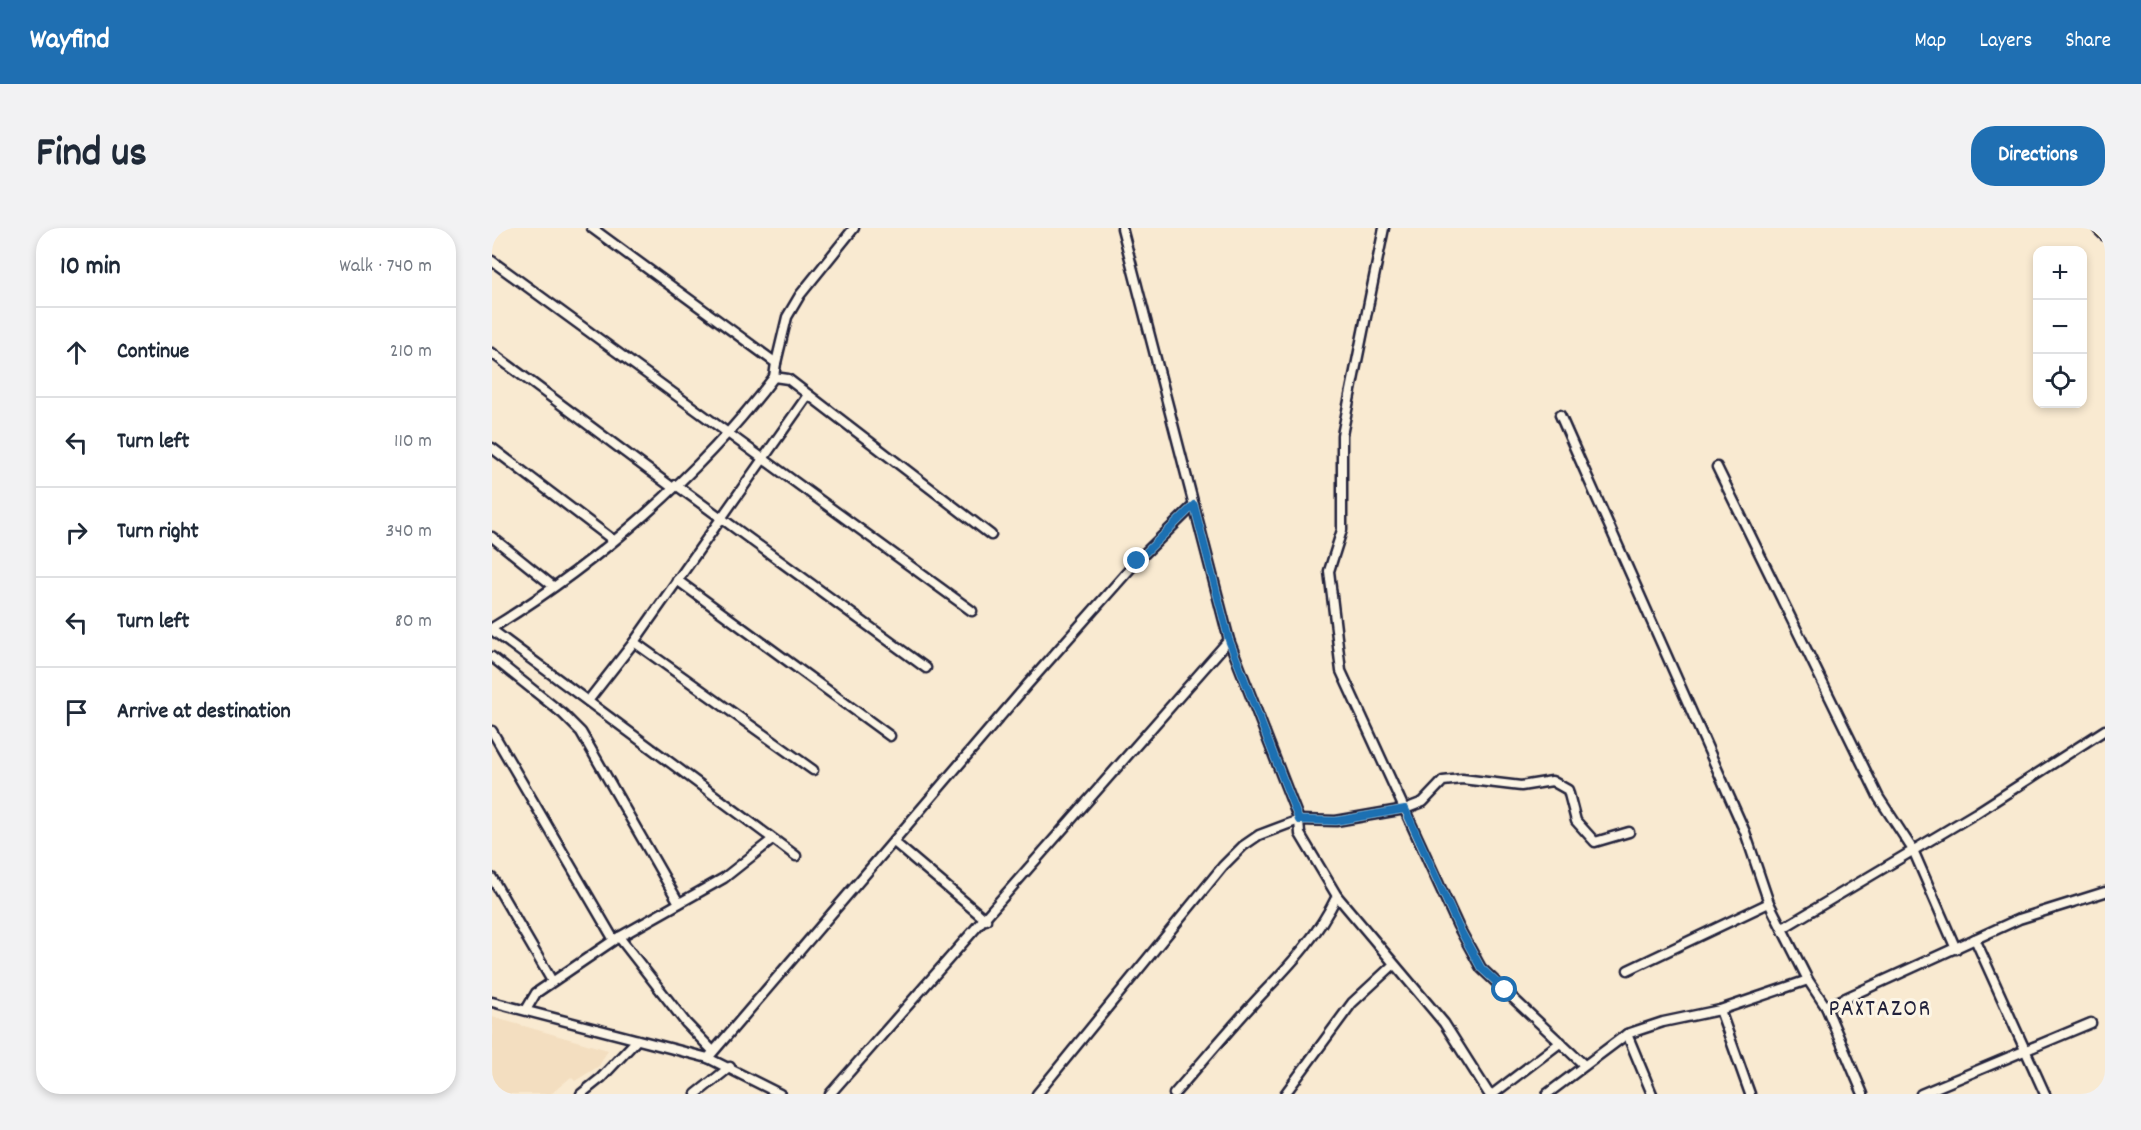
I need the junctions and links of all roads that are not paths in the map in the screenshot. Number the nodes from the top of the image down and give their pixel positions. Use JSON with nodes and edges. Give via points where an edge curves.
{"nodes":[{"id":1,"x":592,"y":228,"type":"edge"},
{"id":2,"x":854,"y":228,"type":"edge"},
{"id":3,"x":1122,"y":228,"type":"edge"},
{"id":4,"x":1384,"y":228,"type":"edge"},
{"id":5,"x":2099,"y":228,"type":"edge"},
{"id":6,"x":2105,"y":234,"type":"edge"},
{"id":7,"x":492,"y":261,"type":"edge"},
{"id":8,"x":492,"y":353,"type":"edge"},
{"id":9,"x":776,"y":363,"type":"junction"},
{"id":10,"x":774,"y":377,"type":"junction"},
{"id":11,"x":808,"y":395,"type":"junction"},
{"id":12,"x":1560,"y":415,"type":"dead end"},
{"id":13,"x":728,"y":433,"type":"junction"},
{"id":14,"x":492,"y":448,"type":"edge"},
{"id":15,"x":764,"y":460,"type":"junction"},
{"id":16,"x":1717,"y":467,"type":"dead end"},
{"id":17,"x":674,"y":487,"type":"junction"},
{"id":18,"x":1194,"y":505,"type":"junction"},
{"id":19,"x":719,"y":520,"type":"junction"},
{"id":20,"x":991,"y":535,"type":"dead end"},
{"id":21,"x":492,"y":537,"type":"edge"},
{"id":22,"x":613,"y":540,"type":"junction"},
{"id":23,"x":677,"y":580,"type":"junction"},
{"id":24,"x":553,"y":586,"type":"junction"},
{"id":25,"x":972,"y":610,"type":"dead end"},
{"id":26,"x":492,"y":629,"type":"edge"},
{"id":27,"x":1229,"y":640,"type":"junction"},
{"id":28,"x":634,"y":642,"type":"junction"},
{"id":29,"x":492,"y":657,"type":"edge"},
{"id":30,"x":926,"y":668,"type":"dead end"},
{"id":31,"x":588,"y":701,"type":"junction"},
{"id":32,"x":2105,"y":730,"type":"edge"},
{"id":33,"x":492,"y":731,"type":"edge"},
{"id":34,"x":891,"y":736,"type":"dead end"},
{"id":35,"x":813,"y":770,"type":"dead end"},
{"id":36,"x":1405,"y":809,"type":"junction"},
{"id":37,"x":1299,"y":820,"type":"junction"},
{"id":38,"x":1629,"y":832,"type":"dead end"},
{"id":39,"x":772,"y":840,"type":"junction"},
{"id":40,"x":894,"y":842,"type":"junction"},
{"id":41,"x":1913,"y":850,"type":"junction"},
{"id":42,"x":796,"y":856,"type":"dead end"},
{"id":43,"x":492,"y":878,"type":"edge"},
{"id":44,"x":2104,"y":895,"type":"edge"},
{"id":45,"x":1337,"y":896,"type":"junction"},
{"id":46,"x":679,"y":903,"type":"junction"},
{"id":47,"x":1770,"y":903,"type":"junction"},
{"id":48,"x":986,"y":920,"type":"junction"},
{"id":49,"x":1782,"y":928,"type":"junction"},
{"id":50,"x":617,"y":938,"type":"junction"},
{"id":51,"x":1975,"y":939,"type":"junction"},
{"id":52,"x":1956,"y":949,"type":"junction"},
{"id":53,"x":1393,"y":965,"type":"junction"},
{"id":54,"x":1628,"y":970,"type":"dead end"},
{"id":55,"x":1808,"y":980,"type":"junction"},
{"id":56,"x":552,"y":981,"type":"junction"},
{"id":57,"x":492,"y":1002,"type":"edge"},
{"id":58,"x":1826,"y":1007,"type":"junction"},
{"id":59,"x":526,"y":1010,"type":"junction"},
{"id":60,"x":1720,"y":1011,"type":"junction"},
{"id":61,"x":2091,"y":1023,"type":"dead end"},
{"id":62,"x":1627,"y":1034,"type":"junction"},
{"id":63,"x":637,"y":1040,"type":"junction"},
{"id":64,"x":1561,"y":1042,"type":"junction"},
{"id":65,"x":2027,"y":1051,"type":"junction"},
{"id":66,"x":711,"y":1054,"type":"junction"},
{"id":67,"x":1583,"y":1064,"type":"junction"},
{"id":68,"x":730,"y":1067,"type":"junction"},
{"id":69,"x":1494,"y":1093,"type":"edge"},
{"id":70,"x":581,"y":1094,"type":"edge"},
{"id":71,"x":696,"y":1094,"type":"edge"},
{"id":72,"x":780,"y":1094,"type":"edge"},
{"id":73,"x":830,"y":1094,"type":"edge"},
{"id":74,"x":1037,"y":1094,"type":"edge"},
{"id":75,"x":1174,"y":1094,"type":"edge"},
{"id":76,"x":1285,"y":1094,"type":"edge"},
{"id":77,"x":1547,"y":1094,"type":"edge"},
{"id":78,"x":1652,"y":1094,"type":"edge"},
{"id":79,"x":1750,"y":1094,"type":"edge"},
{"id":80,"x":1863,"y":1094,"type":"edge"},
{"id":81,"x":1921,"y":1094,"type":"edge"},
{"id":82,"x":2045,"y":1094,"type":"edge"}],
"edges":[{"from":1,"to":9,"type":"street"},
{"from":2,"to":9,"type":"street","via":[[787,317]]},
{"from":3,"to":18,"type":"street"},
{"from":4,"to":36,"type":"street","via":[[1342,435],[1342,530],[1329,571],[1341,671]]},
{"from":5,"to":6,"type":"highway"},
{"from":7,"to":13,"type":"street"},
{"from":8,"to":17,"type":"street"},
{"from":9,"to":10,"type":"street"},
{"from":10,"to":11,"type":"street","via":[[788,379]]},
{"from":10,"to":13,"type":"street"},
{"from":11,"to":15,"type":"street"},
{"from":11,"to":20,"type":"street"},
{"from":12,"to":47,"type":"street","via":[[1745,832]]},
{"from":13,"to":15,"type":"street"},
{"from":13,"to":17,"type":"street"},
{"from":14,"to":22,"type":"street"},
{"from":15,"to":19,"type":"street"},
{"from":15,"to":25,"type":"street"},
{"from":16,"to":41,"type":"street","via":[[1879,798]]},
{"from":17,"to":19,"type":"street"},
{"from":17,"to":22,"type":"street"},
{"from":18,"to":27,"type":"street"},
{"from":18,"to":40,"type":"street","via":[[1137,561]]},
{"from":19,"to":23,"type":"street"},
{"from":19,"to":30,"type":"street"},
{"from":21,"to":24,"type":"street"},
{"from":22,"to":24,"type":"street"},
{"from":23,"to":28,"type":"street"},
{"from":23,"to":34,"type":"street"},
{"from":24,"to":26,"type":"street"},
{"from":26,"to":31,"type":"street"},
{"from":27,"to":37,"type":"street"},
{"from":27,"to":48,"type":"street"},
{"from":28,"to":31,"type":"street"},
{"from":28,"to":35,"type":"street"},
{"from":29,"to":46,"type":"street","via":[[581,732]]},
{"from":31,"to":39,"type":"street"},
{"from":32,"to":41,"type":"street"},
{"from":33,"to":50,"type":"street"},
{"from":36,"to":37,"type":"street","via":[[1336,821]]},
{"from":36,"to":38,"type":"street","via":[[1423,802],[1443,781],[1462,779],[1521,786],[1552,781],[1568,790],[1576,821],[1595,842]]},
{"from":36,"to":64,"type":"street","via":[[1481,968]]},
{"from":37,"to":45,"type":"street","via":[[1300,834]]},
{"from":37,"to":74,"type":"street","via":[[1259,836],[1223,866]]},
{"from":39,"to":42,"type":"street"},
{"from":39,"to":46,"type":"street","via":[[724,878]]},
{"from":40,"to":48,"type":"street"},
{"from":40,"to":66,"type":"street"},
{"from":41,"to":49,"type":"street"},
{"from":41,"to":52,"type":"street"},
{"from":43,"to":56,"type":"street"},
{"from":44,"to":51,"type":"street","via":[[2019,919]]},
{"from":45,"to":53,"type":"street"},
{"from":45,"to":75,"type":"street","via":[[1324,923],[1291,966]]},
{"from":46,"to":50,"type":"street"},
{"from":47,"to":49,"type":"street"},
{"from":47,"to":54,"type":"street"},
{"from":48,"to":73,"type":"street"},
{"from":49,"to":55,"type":"street"},
{"from":50,"to":56,"type":"street"},
{"from":50,"to":66,"type":"street"},
{"from":51,"to":52,"type":"street"},
{"from":51,"to":65,"type":"street"},
{"from":52,"to":58,"type":"street"},
{"from":53,"to":69,"type":"street","via":[[1444,1023]]},
{"from":53,"to":76,"type":"street","via":[[1352,1003]]},
{"from":55,"to":58,"type":"street"},
{"from":55,"to":60,"type":"street"},
{"from":56,"to":59,"type":"street","via":[[536,993]]},
{"from":57,"to":59,"type":"street"},
{"from":58,"to":80,"type":"street"},
{"from":59,"to":63,"type":"street"},
{"from":60,"to":62,"type":"street","via":[[1663,1022]]},
{"from":60,"to":79,"type":"street"},
{"from":61,"to":65,"type":"street"},
{"from":62,"to":67,"type":"street"},
{"from":62,"to":78,"type":"street"},
{"from":63,"to":66,"type":"street"},
{"from":63,"to":70,"type":"street"},
{"from":64,"to":67,"type":"street"},
{"from":64,"to":69,"type":"street"},
{"from":65,"to":81,"type":"street"},
{"from":65,"to":82,"type":"street"},
{"from":66,"to":68,"type":"street"},
{"from":67,"to":77,"type":"street"},
{"from":68,"to":71,"type":"street"},
{"from":68,"to":72,"type":"street"}]}
